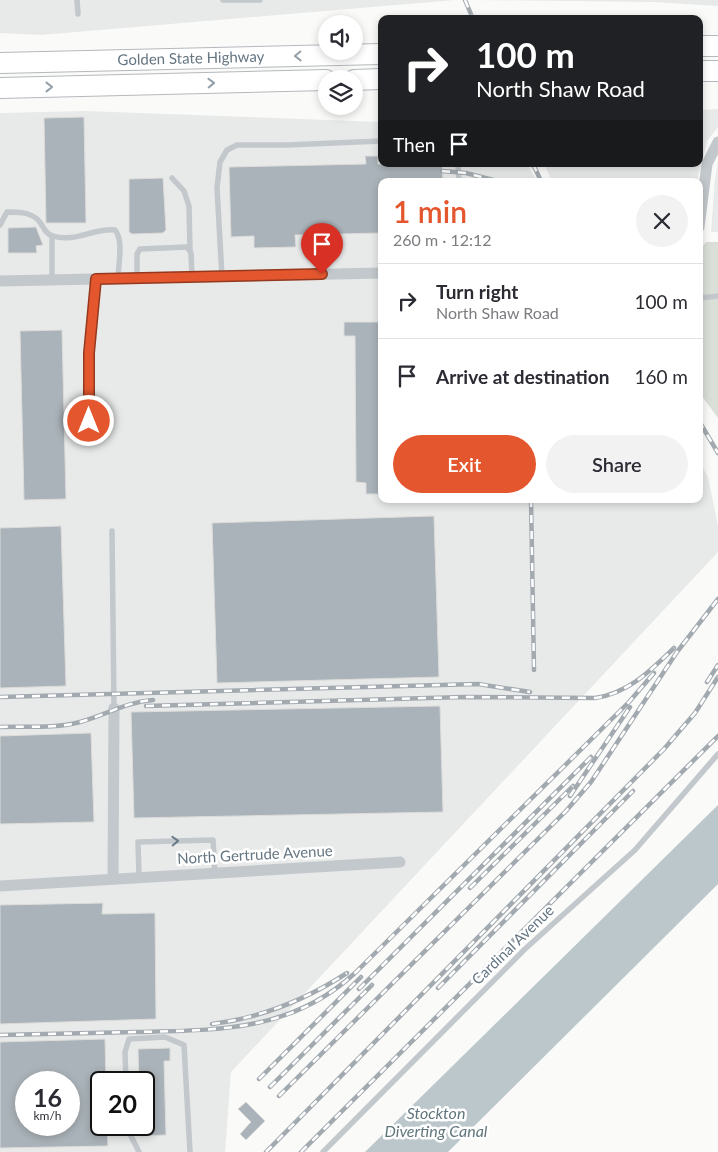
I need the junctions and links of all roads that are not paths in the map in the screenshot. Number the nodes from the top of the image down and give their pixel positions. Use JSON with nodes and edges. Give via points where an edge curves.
{"nodes":[{"id":1,"x":77,"y":0,"type":"edge"},
{"id":2,"x":223,"y":0,"type":"edge"},
{"id":3,"x":260,"y":0,"type":"edge"},
{"id":4,"x":78,"y":14,"type":"dead end"},
{"id":5,"x":703,"y":46,"type":"edge"},
{"id":6,"x":718,"y":46,"type":"edge"},
{"id":7,"x":0,"y":50,"type":"edge"},
{"id":8,"x":378,"y":54,"type":"edge"},
{"id":9,"x":107,"y":61,"type":"junction"},
{"id":10,"x":0,"y":63,"type":"edge"},
{"id":11,"x":703,"y":71,"type":"edge"},
{"id":12,"x":718,"y":71,"type":"edge"},
{"id":13,"x":378,"y":79,"type":"edge"},
{"id":14,"x":318,"y":80,"type":"edge"},
{"id":15,"x":363,"y":80,"type":"edge"},
{"id":16,"x":4,"y":88,"type":"edge"},
{"id":17,"x":378,"y":142,"type":"edge"},
{"id":18,"x":718,"y":142,"type":"edge"},
{"id":19,"x":172,"y":178,"type":"dead end"},
{"id":20,"x":703,"y":196,"type":"edge"},
{"id":21,"x":0,"y":224,"type":"edge"},
{"id":22,"x":52,"y":236,"type":"junction"},
{"id":23,"x":190,"y":250,"type":"junction"},
{"id":24,"x":378,"y":273,"type":"edge"},
{"id":25,"x":222,"y":277,"type":"junction"},
{"id":26,"x":192,"y":278,"type":"junction"},
{"id":27,"x":96,"y":279,"type":"junction"},
{"id":28,"x":118,"y":279,"type":"junction"},
{"id":29,"x":137,"y":279,"type":"junction"},
{"id":30,"x":52,"y":280,"type":"junction"},
{"id":31,"x":0,"y":281,"type":"edge"},
{"id":32,"x":718,"y":296,"type":"edge"},
{"id":33,"x":703,"y":298,"type":"edge"},
{"id":34,"x":89,"y":421,"type":"dead end"},
{"id":35,"x":112,"y":531,"type":"dead end"},
{"id":36,"x":114,"y":708,"type":"joint"},
{"id":37,"x":718,"y":754,"type":"edge"},
{"id":38,"x":400,"y":862,"type":"dead end"},
{"id":39,"x":215,"y":873,"type":"junction"},
{"id":40,"x":139,"y":877,"type":"junction"},
{"id":41,"x":113,"y":879,"type":"junction"},
{"id":42,"x":0,"y":886,"type":"edge"},
{"id":43,"x":126,"y":1071,"type":"edge"},
{"id":44,"x":131,"y":1136,"type":"edge"},
{"id":45,"x":139,"y":1152,"type":"edge"},
{"id":46,"x":190,"y":1152,"type":"edge"},
{"id":47,"x":324,"y":1152,"type":"edge"}],
"edges":[{"from":1,"to":4,"type":"lane"},
{"from":2,"to":3,"type":"lane"},
{"from":5,"to":6,"type":"highway"},
{"from":7,"to":9,"type":"highway"},
{"from":8,"to":9,"type":"highway","name":"Golden State Highway","one_way":true},
{"from":9,"to":10,"type":"highway","name":"Golden State Highway"},
{"from":11,"to":12,"type":"highway"},
{"from":13,"to":15,"type":"highway"},
{"from":16,"to":14,"type":"highway","name":"Golden State Highway","one_way":true},
{"from":17,"to":25,"type":"lane","via":[[237,145],[227,150],[220,162],[218,188]]},
{"from":18,"to":20,"type":"street","via":[[707,164]]},
{"from":19,"to":23,"type":"lane","via":[[184,190],[189,206]]},
{"from":21,"to":22,"type":"lane","via":[[7,212],[21,212],[38,220]]},
{"from":22,"to":28,"type":"lane","via":[[71,239],[90,232],[115,230],[119,245]]},
{"from":22,"to":30,"type":"lane"},
{"from":23,"to":26,"type":"lane"},
{"from":23,"to":29,"type":"lane","via":[[187,247],[140,249]]},
{"from":24,"to":25,"type":"street"},
{"from":25,"to":26,"type":"street"},
{"from":26,"to":29,"type":"street"},
{"from":27,"to":28,"type":"street"},
{"from":27,"to":30,"type":"street"},
{"from":27,"to":34,"type":"lane","via":[[89,353]]},
{"from":28,"to":29,"type":"street"},
{"from":30,"to":31,"type":"street"},
{"from":32,"to":33,"type":"lane"},
{"from":35,"to":36,"type":"lane"},
{"from":36,"to":41,"type":"street"},
{"from":37,"to":47,"type":"lane","name":"Cardinal Avenue","via":[[635,850],[526,949]]},
{"from":38,"to":39,"type":"street","name":"North Gertrude Avenue"},
{"from":39,"to":40,"type":"street","name":"North Gertrude Avenue"},
{"from":40,"to":39,"type":"lane","one_way":true,"via":[[138,842],[213,840]]},
{"from":40,"to":41,"type":"street","name":"North Gertrude Avenue"},
{"from":41,"to":42,"type":"street","name":"North Gertrude Avenue"},
{"from":43,"to":46,"type":"lane","via":[[125,1052],[129,1039],[165,1037],[184,1045]]},
{"from":44,"to":45,"type":"lane"}]}
